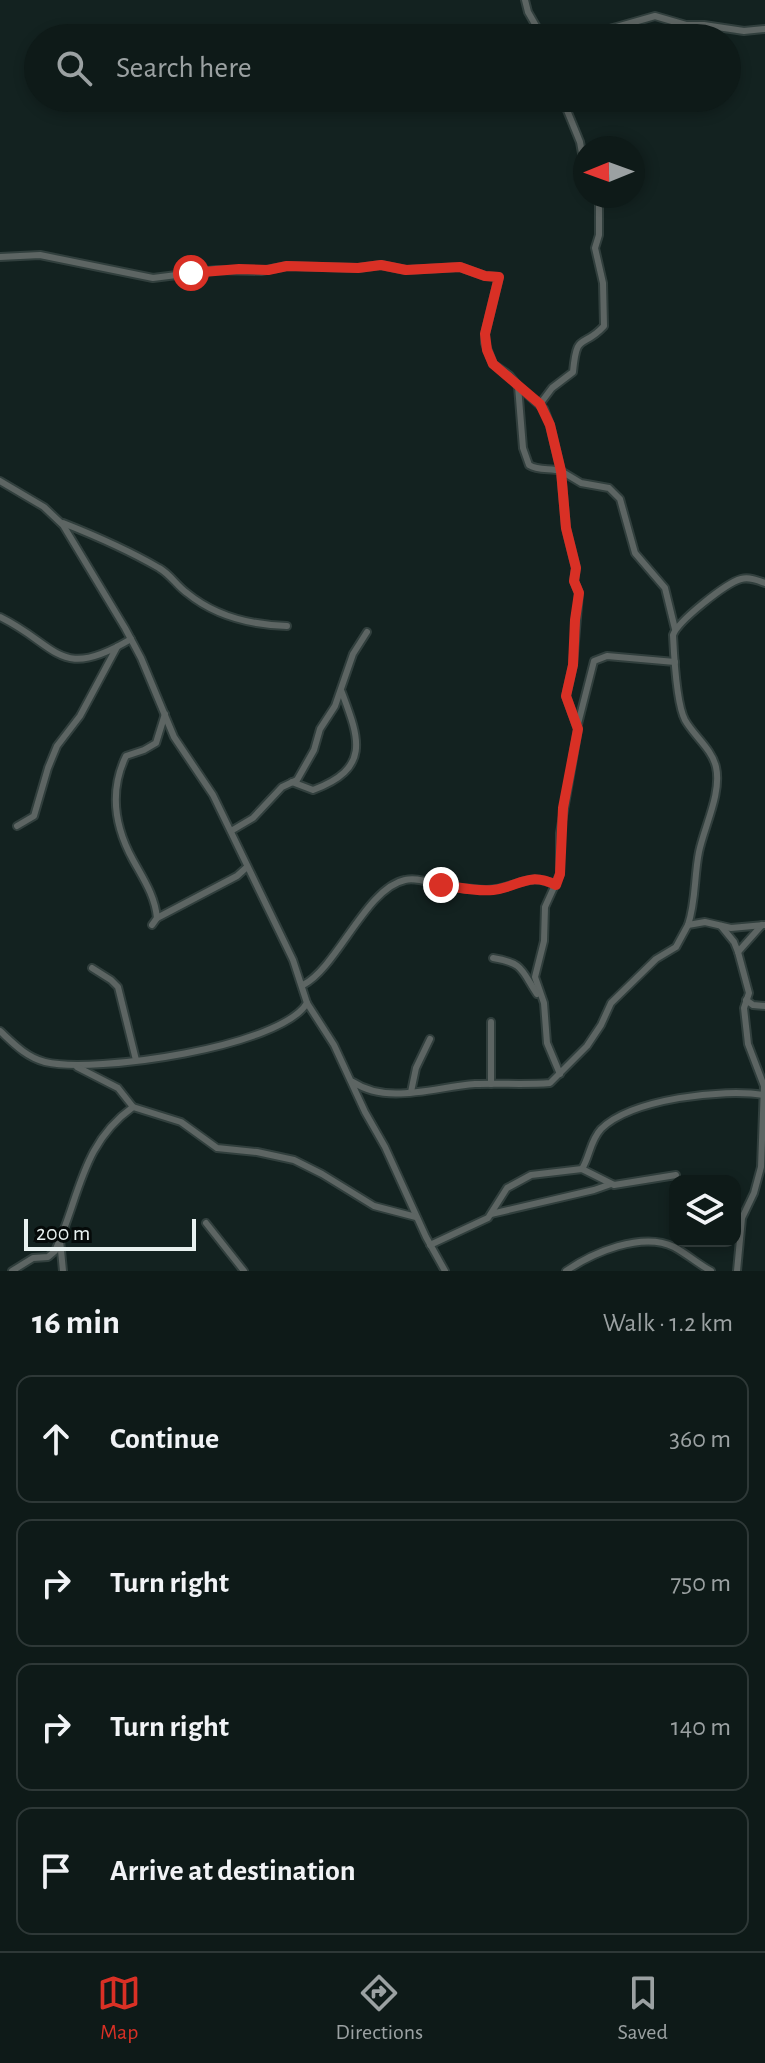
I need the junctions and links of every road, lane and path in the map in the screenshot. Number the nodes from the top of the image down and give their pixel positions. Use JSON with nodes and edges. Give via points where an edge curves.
{"nodes":[{"id":1,"x":525,"y":0,"type":"edge"},
{"id":2,"x":534,"y":24,"type":"edge"},
{"id":3,"x":627,"y":24,"type":"edge"},
{"id":4,"x":683,"y":24,"type":"edge"},
{"id":5,"x":765,"y":29,"type":"edge"},
{"id":6,"x":741,"y":31,"type":"edge"},
{"id":7,"x":568,"y":112,"type":"edge"},
{"id":8,"x":578,"y":136,"type":"edge"},
{"id":9,"x":599,"y":208,"type":"edge"},
{"id":10,"x":0,"y":257,"type":"edge"},
{"id":11,"x":518,"y":386,"type":"junction"},
{"id":12,"x":540,"y":404,"type":"junction"},
{"id":13,"x":561,"y":471,"type":"junction"},
{"id":14,"x":0,"y":481,"type":"edge"},
{"id":15,"x":59,"y":521,"type":"junction"},
{"id":16,"x":765,"y":583,"type":"edge"},
{"id":17,"x":0,"y":617,"type":"edge"},
{"id":18,"x":287,"y":626,"type":"dead end"},
{"id":19,"x":675,"y":629,"type":"junction"},
{"id":20,"x":367,"y":632,"type":"dead end"},
{"id":21,"x":131,"y":639,"type":"junction"},
{"id":22,"x":117,"y":647,"type":"junction"},
{"id":23,"x":675,"y":662,"type":"junction"},
{"id":24,"x":340,"y":688,"type":"junction"},
{"id":25,"x":165,"y":714,"type":"junction"},
{"id":26,"x":577,"y":727,"type":"junction"},
{"id":27,"x":292,"y":782,"type":"junction"},
{"id":28,"x":17,"y":826,"type":"dead end"},
{"id":29,"x":231,"y":831,"type":"junction"},
{"id":30,"x":247,"y":867,"type":"junction"},
{"id":31,"x":556,"y":885,"type":"junction"},
{"id":32,"x":764,"y":924,"type":"edge"},
{"id":33,"x":688,"y":925,"type":"junction"},
{"id":34,"x":721,"y":926,"type":"junction"},
{"id":35,"x":738,"y":952,"type":"junction"},
{"id":36,"x":493,"y":958,"type":"dead end"},
{"id":37,"x":92,"y":968,"type":"dead end"},
{"id":38,"x":303,"y":985,"type":"junction"},
{"id":39,"x":746,"y":1000,"type":"junction"},
{"id":40,"x":307,"y":1003,"type":"junction"},
{"id":41,"x":544,"y":1003,"type":"junction"},
{"id":42,"x":765,"y":1006,"type":"edge"},
{"id":43,"x":491,"y":1022,"type":"dead end"},
{"id":44,"x":0,"y":1031,"type":"edge"},
{"id":45,"x":430,"y":1039,"type":"dead end"},
{"id":46,"x":136,"y":1060,"type":"junction"},
{"id":47,"x":74,"y":1065,"type":"junction"},
{"id":48,"x":560,"y":1074,"type":"junction"},
{"id":49,"x":351,"y":1081,"type":"junction"},
{"id":50,"x":491,"y":1084,"type":"junction"},
{"id":51,"x":764,"y":1086,"type":"edge"},
{"id":52,"x":411,"y":1092,"type":"junction"},
{"id":53,"x":764,"y":1095,"type":"edge"},
{"id":54,"x":133,"y":1107,"type":"junction"},
{"id":55,"x":582,"y":1169,"type":"junction"},
{"id":56,"x":669,"y":1176,"type":"edge"},
{"id":57,"x":611,"y":1184,"type":"junction"},
{"id":58,"x":491,"y":1214,"type":"junction"},
{"id":59,"x":416,"y":1217,"type":"junction"},
{"id":60,"x":206,"y":1223,"type":"dead end"},
{"id":61,"x":60,"y":1240,"type":"junction"},
{"id":62,"x":430,"y":1245,"type":"junction"},
{"id":63,"x":12,"y":1271,"type":"edge"},
{"id":64,"x":63,"y":1271,"type":"edge"},
{"id":65,"x":244,"y":1271,"type":"edge"},
{"id":66,"x":445,"y":1271,"type":"edge"},
{"id":67,"x":566,"y":1271,"type":"edge"},
{"id":68,"x":711,"y":1271,"type":"edge"},
{"id":69,"x":737,"y":1271,"type":"edge"}],
"edges":[{"from":1,"to":2,"type":"street"},
{"from":3,"to":4,"type":"street","via":[[655,16]]},
{"from":5,"to":6,"type":"street"},
{"from":7,"to":8,"type":"street"},
{"from":9,"to":12,"type":"street","via":[[595,248],[604,326],[578,345],[573,372]]},
{"from":10,"to":11,"type":"street","via":[[40,255],[153,278],[287,266],[460,267],[499,277],[485,343],[493,364]]},
{"from":11,"to":12,"type":"street"},
{"from":11,"to":13,"type":"street","via":[[529,465]]},
{"from":12,"to":13,"type":"street"},
{"from":13,"to":19,"type":"street","via":[[581,483],[609,488],[620,499],[633,548],[665,588]]},
{"from":13,"to":26,"type":"street","via":[[579,593],[566,696]]},
{"from":14,"to":15,"type":"street"},
{"from":15,"to":18,"type":"street","via":[[164,570],[187,594],[220,614]]},
{"from":15,"to":21,"type":"street"},
{"from":16,"to":19,"type":"street","via":[[736,581]]},
{"from":17,"to":22,"type":"street","via":[[50,652],[75,660],[103,656]]},
{"from":19,"to":23,"type":"street"},
{"from":20,"to":24,"type":"street"},
{"from":21,"to":22,"type":"street"},
{"from":21,"to":25,"type":"street"},
{"from":22,"to":28,"type":"street","via":[[80,716],[57,746],[34,816]]},
{"from":23,"to":26,"type":"street","via":[[607,656],[594,661]]},
{"from":23,"to":33,"type":"street","via":[[684,719],[717,773]]},
{"from":24,"to":27,"type":"street","via":[[314,750]]},
{"from":24,"to":27,"type":"street","via":[[357,738],[350,770],[313,790]]},
{"from":25,"to":29,"type":"street"},
{"from":25,"to":30,"type":"street","via":[[156,743],[126,756],[115,784],[124,840],[156,903],[155,922]]},
{"from":26,"to":31,"type":"street"},
{"from":27,"to":29,"type":"street"},
{"from":29,"to":30,"type":"street"},
{"from":30,"to":38,"type":"street"},
{"from":31,"to":38,"type":"street","via":[[540,878],[495,890],[419,880],[395,883],[373,903],[320,973]]},
{"from":31,"to":41,"type":"street","via":[[545,907],[535,977]]},
{"from":32,"to":34,"type":"street"},
{"from":32,"to":35,"type":"street"},
{"from":33,"to":34,"type":"street"},
{"from":33,"to":48,"type":"street","via":[[676,947],[611,1003],[587,1046]]},
{"from":34,"to":35,"type":"street"},
{"from":35,"to":39,"type":"street","via":[[749,993]]},
{"from":36,"to":41,"type":"street","via":[[518,964]]},
{"from":37,"to":46,"type":"street","via":[[118,987]]},
{"from":38,"to":40,"type":"street"},
{"from":39,"to":42,"type":"street"},
{"from":39,"to":51,"type":"street","via":[[749,1053]]},
{"from":40,"to":46,"type":"street","via":[[298,1016],[242,1040],[196,1053]]},
{"from":40,"to":49,"type":"street"},
{"from":41,"to":48,"type":"street","via":[[547,1043]]},
{"from":43,"to":50,"type":"street"},
{"from":44,"to":47,"type":"street","via":[[30,1056]]},
{"from":45,"to":52,"type":"street"},
{"from":46,"to":47,"type":"street"},
{"from":47,"to":54,"type":"street","via":[[118,1088]]},
{"from":48,"to":50,"type":"street","via":[[550,1083]]},
{"from":49,"to":52,"type":"street","via":[[366,1090]]},
{"from":49,"to":59,"type":"street"},
{"from":50,"to":52,"type":"street"},
{"from":51,"to":53,"type":"street"},
{"from":53,"to":55,"type":"street","via":[[710,1093],[642,1107],[604,1126]]},
{"from":53,"to":69,"type":"street","via":[[761,1167],[742,1218]]},
{"from":54,"to":59,"type":"street","via":[[181,1122],[221,1149],[294,1160],[374,1206]]},
{"from":54,"to":61,"type":"street","via":[[107,1129],[91,1153]]},
{"from":55,"to":57,"type":"street"},
{"from":55,"to":58,"type":"street","via":[[525,1177],[507,1188]]},
{"from":56,"to":57,"type":"street"},
{"from":57,"to":58,"type":"street"},
{"from":58,"to":62,"type":"street"},
{"from":59,"to":62,"type":"street"},
{"from":60,"to":65,"type":"street"},
{"from":61,"to":63,"type":"street","via":[[48,1257],[33,1258]]},
{"from":61,"to":64,"type":"street"},
{"from":62,"to":66,"type":"street"},
{"from":67,"to":68,"type":"street","via":[[600,1253],[654,1242],[673,1247]]}]}
